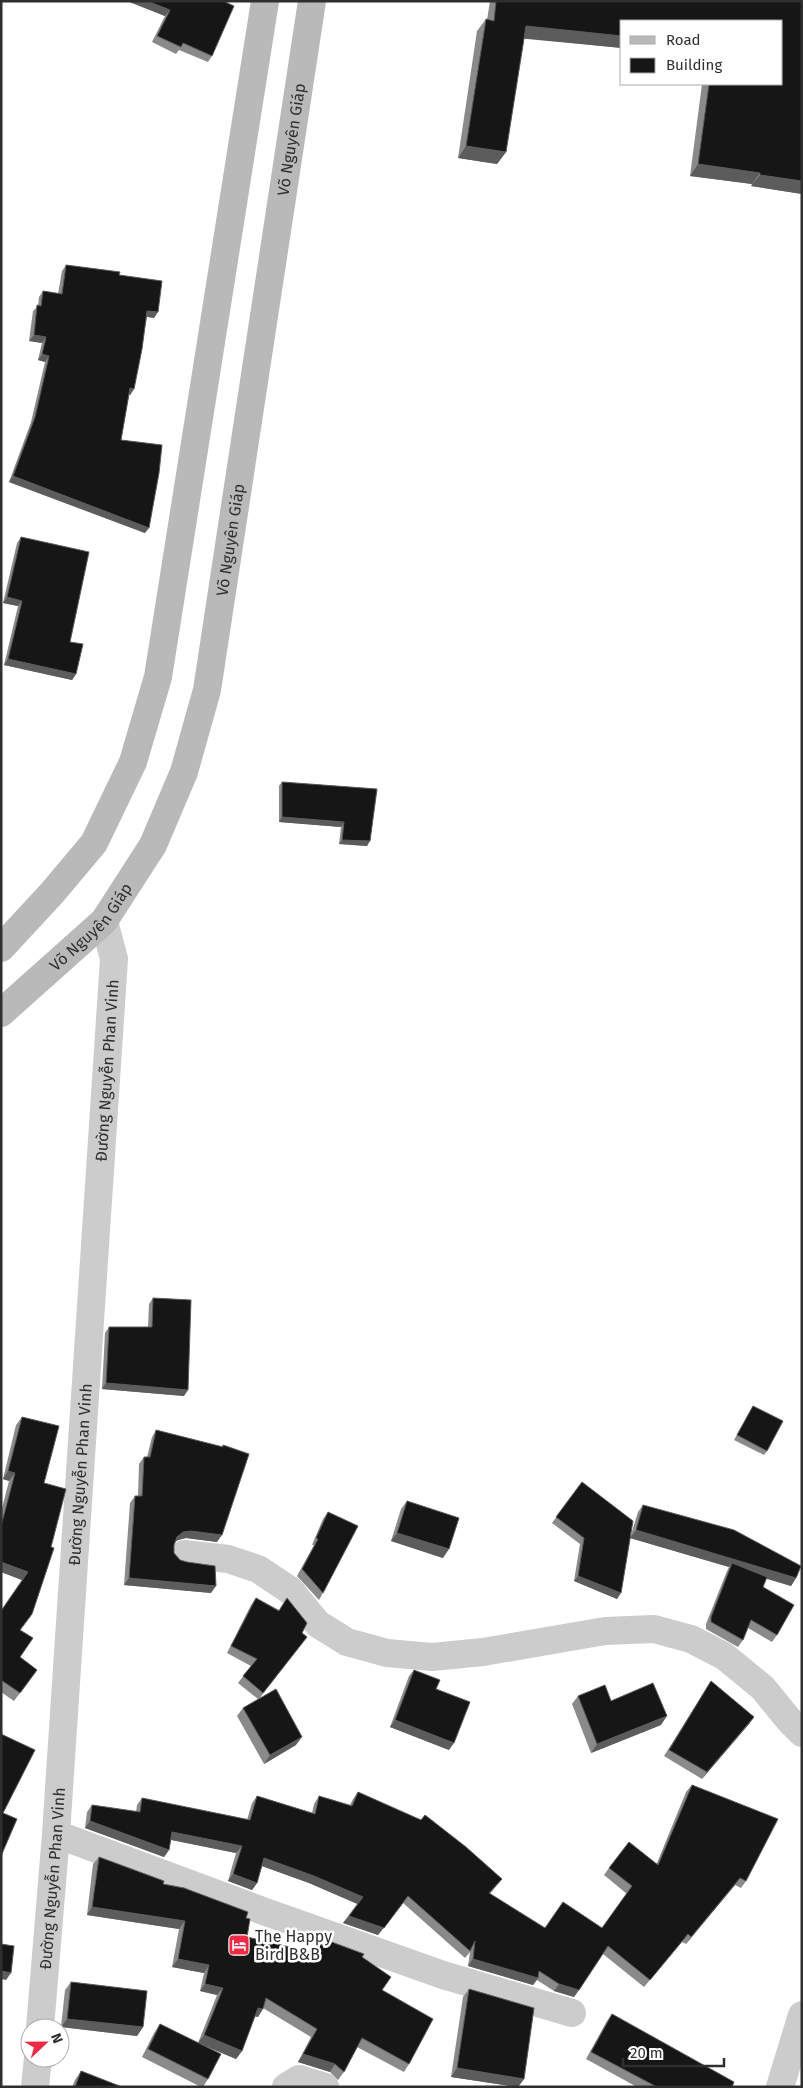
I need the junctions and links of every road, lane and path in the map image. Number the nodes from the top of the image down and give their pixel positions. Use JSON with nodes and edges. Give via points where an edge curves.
{"nodes":[{"id":1,"x":265,"y":1,"type":"edge"},
{"id":2,"x":312,"y":1,"type":"edge"},
{"id":3,"x":104,"y":921,"type":"junction"},
{"id":4,"x":1,"y":948,"type":"edge"},
{"id":5,"x":1,"y":1013,"type":"edge"},
{"id":6,"x":184,"y":1554,"type":"dead end"},
{"id":7,"x":802,"y":1733,"type":"edge"},
{"id":8,"x":56,"y":1834,"type":"junction"},
{"id":9,"x":572,"y":2014,"type":"dead end"},
{"id":10,"x":802,"y":2015,"type":"edge"},
{"id":11,"x":41,"y":2018,"type":"edge"},
{"id":12,"x":37,"y":2068,"type":"edge"},
{"id":13,"x":35,"y":2087,"type":"edge"},
{"id":14,"x":286,"y":2087,"type":"edge"},
{"id":15,"x":325,"y":2087,"type":"edge"},
{"id":16,"x":780,"y":2087,"type":"edge"}],
"edges":[{"from":1,"to":4,"type":"main road","via":[[158,677],[133,762],[94,843]]},
{"from":2,"to":3,"type":"main road","name":"Võ Nguyên Giáp","via":[[207,690],[184,772],[153,845]]},
{"from":3,"to":5,"type":"main road","name":"Võ Nguyên Giáp"},
{"from":3,"to":8,"type":"street","name":"Đường Nguyễn Phan Vinh","via":[[114,959]]},
{"from":6,"to":7,"type":"street","via":[[228,1559],[258,1569],[291,1591],[318,1624],[347,1642],[387,1652],[432,1657],[483,1652],[604,1630],[654,1629],[691,1639],[724,1656],[763,1688]]},
{"from":8,"to":9,"type":"street","via":[[443,1975]]},
{"from":8,"to":11,"type":"street","name":"Đường Nguyễn Phan Vinh"},
{"from":10,"to":16,"type":"street"},
{"from":12,"to":13,"type":"street"},
{"from":14,"to":15,"type":"street","via":[[299,2079]]}]}
